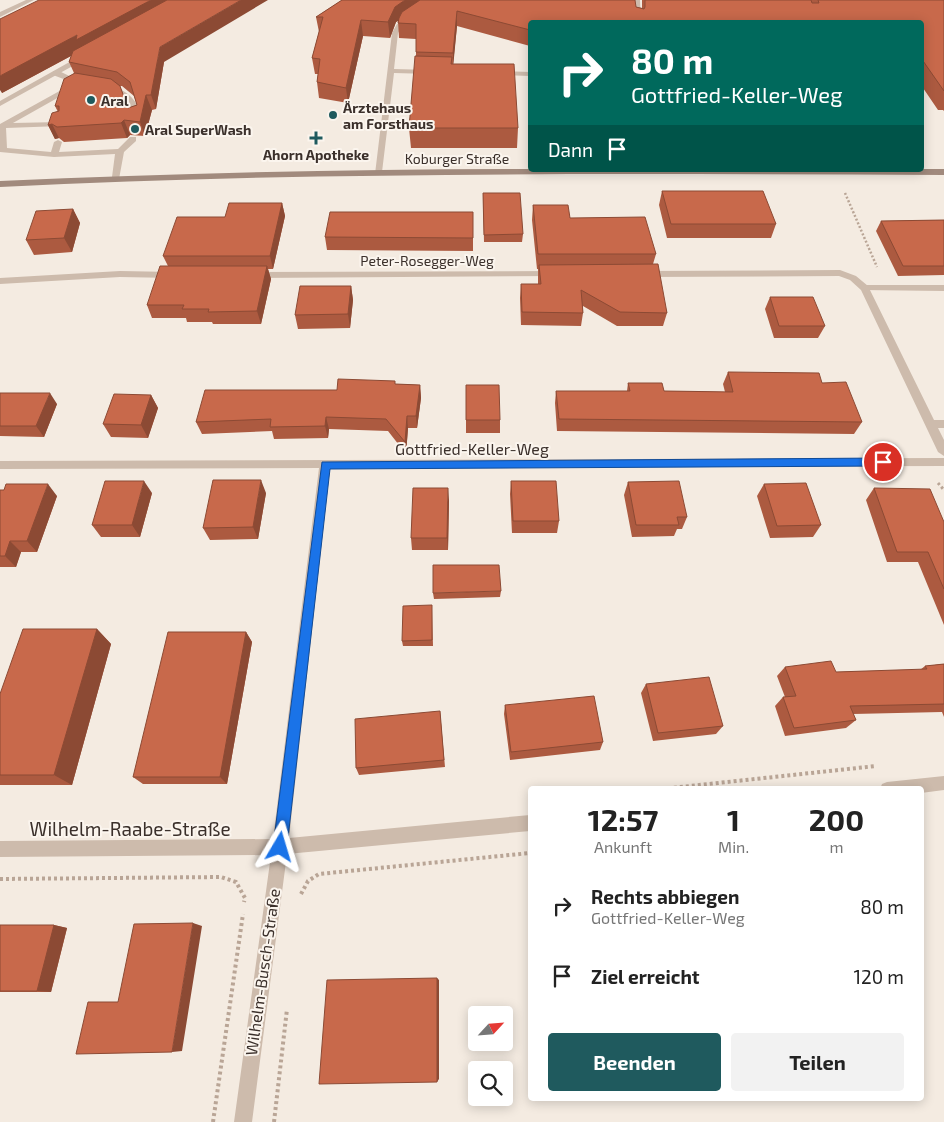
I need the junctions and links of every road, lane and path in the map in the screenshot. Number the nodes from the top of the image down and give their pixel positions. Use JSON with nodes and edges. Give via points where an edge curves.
{"nodes":[{"id":1,"x":31,"y":0,"type":"edge"},
{"id":2,"x":436,"y":0,"type":"edge"},
{"id":3,"x":637,"y":0,"type":"edge"},
{"id":4,"x":0,"y":15,"type":"edge"},
{"id":5,"x":638,"y":20,"type":"edge"},
{"id":6,"x":91,"y":54,"type":"edge"},
{"id":7,"x":391,"y":71,"type":"junction"},
{"id":8,"x":440,"y":72,"type":"edge"},
{"id":9,"x":56,"y":73,"type":"junction"},
{"id":10,"x":490,"y":73,"type":"edge"},
{"id":11,"x":528,"y":74,"type":"edge"},
{"id":12,"x":80,"y":83,"type":"junction"},
{"id":13,"x":90,"y":84,"type":"edge"},
{"id":14,"x":100,"y":86,"type":"edge"},
{"id":15,"x":0,"y":104,"type":"edge"},
{"id":16,"x":137,"y":119,"type":"edge"},
{"id":17,"x":61,"y":124,"type":"edge"},
{"id":18,"x":1,"y":126,"type":"edge"},
{"id":19,"x":133,"y":138,"type":"edge"},
{"id":20,"x":58,"y":142,"type":"edge"},
{"id":21,"x":120,"y":152,"type":"junction"},
{"id":22,"x":54,"y":155,"type":"junction"},
{"id":23,"x":378,"y":172,"type":"junction"},
{"id":24,"x":944,"y":172,"type":"edge"},
{"id":25,"x":116,"y":177,"type":"junction"},
{"id":26,"x":0,"y":184,"type":"edge"},
{"id":27,"x":844,"y":192,"type":"dead end"},
{"id":28,"x":562,"y":274,"type":"edge"},
{"id":29,"x":632,"y":274,"type":"edge"},
{"id":30,"x":186,"y":275,"type":"edge"},
{"id":31,"x":244,"y":275,"type":"edge"},
{"id":32,"x":853,"y":278,"type":"junction"},
{"id":33,"x":0,"y":281,"type":"edge"},
{"id":34,"x":865,"y":288,"type":"junction"},
{"id":35,"x":944,"y":288,"type":"edge"},
{"id":36,"x":930,"y":424,"type":"junction"},
{"id":37,"x":944,"y":424,"type":"edge"},
{"id":38,"x":944,"y":452,"type":"edge"},
{"id":39,"x":944,"y":462,"type":"edge"},
{"id":40,"x":0,"y":465,"type":"edge"},
{"id":41,"x":325,"y":465,"type":"junction"},
{"id":42,"x":886,"y":766,"type":"dead end"},
{"id":43,"x":944,"y":783,"type":"edge"},
{"id":44,"x":687,"y":786,"type":"edge"},
{"id":45,"x":916,"y":786,"type":"edge"},
{"id":46,"x":528,"y":823,"type":"edge"},
{"id":47,"x":280,"y":847,"type":"junction"},
{"id":48,"x":0,"y":849,"type":"edge"},
{"id":49,"x":528,"y":853,"type":"edge"},
{"id":50,"x":0,"y":879,"type":"edge"},
{"id":51,"x":300,"y":896,"type":"dead end"},
{"id":52,"x":288,"y":1004,"type":"dead end"},
{"id":53,"x":213,"y":1122,"type":"edge"},
{"id":54,"x":242,"y":1122,"type":"edge"},
{"id":55,"x":274,"y":1122,"type":"edge"}],
"edges":[{"from":1,"to":4,"type":"street"},
{"from":2,"to":7,"type":"street","via":[[399,25],[395,33]]},
{"from":3,"to":5,"type":"street"},
{"from":6,"to":9,"type":"street"},
{"from":7,"to":8,"type":"street"},
{"from":7,"to":23,"type":"street"},
{"from":9,"to":12,"type":"street"},
{"from":9,"to":15,"type":"street"},
{"from":10,"to":11,"type":"street"},
{"from":12,"to":13,"type":"street"},
{"from":12,"to":18,"type":"street"},
{"from":14,"to":16,"type":"street","via":[[119,90],[130,98]]},
{"from":17,"to":18,"type":"street"},
{"from":18,"to":22,"type":"street","via":[[3,150]]},
{"from":19,"to":21,"type":"street"},
{"from":20,"to":22,"type":"street"},
{"from":21,"to":22,"type":"street"},
{"from":21,"to":25,"type":"street"},
{"from":23,"to":24,"type":"main road","name":"Koburger Straße"},
{"from":23,"to":25,"type":"main road","name":"Koburger Straße"},
{"from":25,"to":26,"type":"main road","name":"Koburger Straße"},
{"from":27,"to":32,"type":"path","via":[[878,268]]},
{"from":28,"to":31,"type":"street","name":"Peter-Rosegger-Weg"},
{"from":29,"to":32,"type":"street","via":[[840,273]]},
{"from":30,"to":33,"type":"street","via":[[120,274]]},
{"from":32,"to":34,"type":"street"},
{"from":34,"to":35,"type":"street"},
{"from":34,"to":36,"type":"street"},
{"from":36,"to":37,"type":"street"},
{"from":36,"to":38,"type":"street"},
{"from":39,"to":41,"type":"street","name":"Gottfried-Keller-Weg"},
{"from":40,"to":41,"type":"street","name":"Gottfried-Keller-Weg"},
{"from":41,"to":47,"type":"street","name":"Wilhelm-Busch-Straße"},
{"from":42,"to":44,"type":"path","via":[[818,770]]},
{"from":43,"to":45,"type":"street"},
{"from":46,"to":47,"type":"street","name":"Wilhelm-Raabe-Straße"},
{"from":47,"to":48,"type":"street","name":"Wilhelm-Raabe-Straße"},
{"from":47,"to":54,"type":"street","name":"Wilhelm-Busch-Straße"},
{"from":49,"to":51,"type":"path","via":[[318,874],[308,881]]},
{"from":50,"to":53,"type":"path","via":[[221,878],[236,882],[245,898]]},
{"from":52,"to":55,"type":"path"}]}
